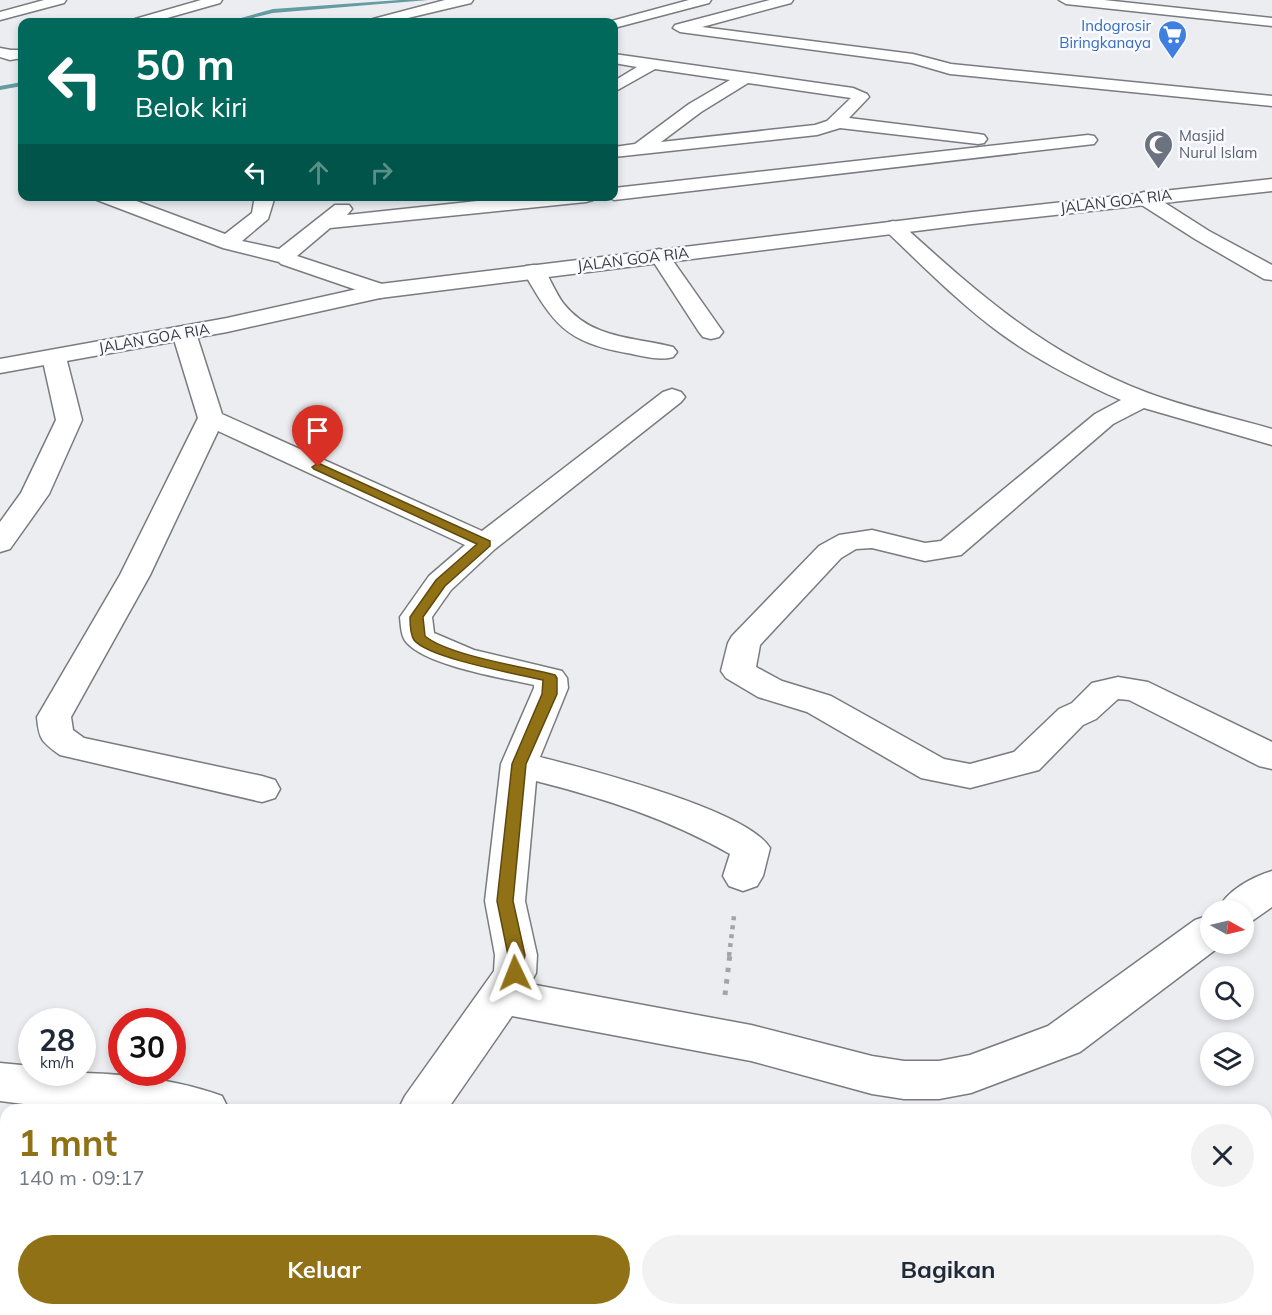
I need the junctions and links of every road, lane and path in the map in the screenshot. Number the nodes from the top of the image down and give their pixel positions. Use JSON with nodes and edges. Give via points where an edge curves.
{"nodes":[{"id":1,"x":34,"y":0,"type":"edge"},
{"id":2,"x":59,"y":0,"type":"edge"},
{"id":3,"x":215,"y":0,"type":"edge"},
{"id":4,"x":466,"y":0,"type":"edge"},
{"id":5,"x":704,"y":0,"type":"edge"},
{"id":6,"x":786,"y":0,"type":"edge"},
{"id":7,"x":1066,"y":0,"type":"edge"},
{"id":8,"x":0,"y":9,"type":"edge"},
{"id":9,"x":0,"y":16,"type":"edge"},
{"id":10,"x":154,"y":18,"type":"edge"},
{"id":11,"x":392,"y":18,"type":"edge"},
{"id":12,"x":1272,"y":21,"type":"edge"},
{"id":13,"x":618,"y":23,"type":"edge"},
{"id":14,"x":618,"y":60,"type":"edge"},
{"id":15,"x":650,"y":66,"type":"junction"},
{"id":16,"x":743,"y":79,"type":"junction"},
{"id":17,"x":618,"y":85,"type":"edge"},
{"id":18,"x":1272,"y":101,"type":"edge"},
{"id":19,"x":836,"y":122,"type":"junction"},
{"id":20,"x":1088,"y":140,"type":"dead end"},
{"id":21,"x":1031,"y":146,"type":"junction"},
{"id":22,"x":639,"y":150,"type":"junction"},
{"id":23,"x":618,"y":152,"type":"edge"},
{"id":24,"x":1272,"y":185,"type":"edge"},
{"id":25,"x":677,"y":187,"type":"junction"},
{"id":26,"x":618,"y":194,"type":"edge"},
{"id":27,"x":1144,"y":198,"type":"junction"},
{"id":28,"x":117,"y":201,"type":"edge"},
{"id":29,"x":264,"y":201,"type":"edge"},
{"id":30,"x":352,"y":201,"type":"edge"},
{"id":31,"x":538,"y":201,"type":"edge"},
{"id":32,"x":325,"y":223,"type":"junction"},
{"id":33,"x":893,"y":227,"type":"junction"},
{"id":34,"x":228,"y":242,"type":"junction"},
{"id":35,"x":658,"y":255,"type":"junction"},
{"id":36,"x":286,"y":256,"type":"junction"},
{"id":37,"x":534,"y":271,"type":"junction"},
{"id":38,"x":1272,"y":274,"type":"edge"},
{"id":39,"x":380,"y":291,"type":"junction"},
{"id":40,"x":711,"y":332,"type":"dead end"},
{"id":41,"x":184,"y":333,"type":"junction"},
{"id":42,"x":665,"y":352,"type":"dead end"},
{"id":43,"x":54,"y":357,"type":"junction"},
{"id":44,"x":0,"y":366,"type":"edge"},
{"id":45,"x":672,"y":397,"type":"dead end"},
{"id":46,"x":1141,"y":399,"type":"junction"},
{"id":47,"x":211,"y":418,"type":"junction"},
{"id":48,"x":1272,"y":437,"type":"edge"},
{"id":49,"x":0,"y":543,"type":"edge"},
{"id":50,"x":485,"y":543,"type":"junction"},
{"id":51,"x":1272,"y":757,"type":"edge"},
{"id":52,"x":519,"y":764,"type":"junction"},
{"id":53,"x":262,"y":789,"type":"dead end"},
{"id":54,"x":743,"y":876,"type":"joint"},
{"id":55,"x":1272,"y":886,"type":"edge"},
{"id":56,"x":1252,"y":900,"type":"edge"},
{"id":57,"x":1200,"y":938,"type":"edge"},
{"id":58,"x":501,"y":997,"type":"junction"},
{"id":59,"x":721,"y":1037,"type":"junction"},
{"id":60,"x":0,"y":1082,"type":"edge"},
{"id":61,"x":177,"y":1104,"type":"edge"},
{"id":62,"x":425,"y":1104,"type":"edge"}],
"edges":[{"from":1,"to":8,"type":"street"},
{"from":2,"to":9,"type":"street"},
{"from":3,"to":10,"type":"street"},
{"from":4,"to":11,"type":"street"},
{"from":5,"to":13,"type":"street"},
{"from":6,"to":18,"type":"street","via":[[680,28],[913,59],[944,68]]},
{"from":7,"to":12,"type":"street"},
{"from":14,"to":15,"type":"street"},
{"from":15,"to":16,"type":"street"},
{"from":15,"to":17,"type":"street"},
{"from":16,"to":19,"type":"street","via":[[859,95]]},
{"from":16,"to":22,"type":"street","via":[[695,108]]},
{"from":19,"to":21,"type":"street"},
{"from":19,"to":22,"type":"street","via":[[808,132]]},
{"from":20,"to":21,"type":"street"},
{"from":21,"to":25,"type":"street"},
{"from":22,"to":23,"type":"street"},
{"from":22,"to":25,"type":"street"},
{"from":24,"to":27,"type":"street","name":"JALAN GOA RIA"},
{"from":25,"to":26,"type":"street"},
{"from":27,"to":33,"type":"street","name":"JALAN GOA RIA"},
{"from":27,"to":38,"type":"street"},
{"from":28,"to":34,"type":"street"},
{"from":29,"to":34,"type":"street","via":[[261,215]]},
{"from":30,"to":32,"type":"street"},
{"from":31,"to":32,"type":"street"},
{"from":32,"to":36,"type":"street"},
{"from":33,"to":35,"type":"street","name":"JALAN GOA RIA"},
{"from":33,"to":46,"type":"street","via":[[989,313],[1028,341]]},
{"from":34,"to":36,"type":"street"},
{"from":35,"to":37,"type":"street","name":"JALAN GOA RIA"},
{"from":35,"to":40,"type":"street"},
{"from":36,"to":39,"type":"street","via":[[308,268]]},
{"from":37,"to":39,"type":"street","name":"JALAN GOA RIA"},
{"from":37,"to":42,"type":"street","via":[[558,312],[573,324],[616,345]]},
{"from":39,"to":41,"type":"street","name":"JALAN GOA RIA"},
{"from":41,"to":43,"type":"street","name":"JALAN GOA RIA"},
{"from":41,"to":47,"type":"street"},
{"from":43,"to":44,"type":"street","name":"JALAN GOA RIA"},
{"from":43,"to":49,"type":"street","via":[[69,420],[35,494]]},
{"from":45,"to":50,"type":"street"},
{"from":46,"to":48,"type":"street"},
{"from":46,"to":51,"type":"street","via":[[1104,419],[950,549],[925,552],[867,538],[853,539],[830,552],[744,643],[738,670],[770,689],[819,704],[934,769],[970,776],[1026,761],[1071,717],[1084,711],[1104,691],[1118,688],[1136,690]]},
{"from":47,"to":50,"type":"street"},
{"from":47,"to":53,"type":"street","via":[[135,575],[54,717],[56,735],[72,747]]},
{"from":50,"to":52,"type":"street","via":[[440,583],[416,617],[419,637],[450,653],[550,678],[549,694]]},
{"from":52,"to":54,"type":"street","via":[[624,792],[710,824],[751,848]]},
{"from":52,"to":58,"type":"street","via":[[505,901],[516,955],[515,973]]},
{"from":54,"to":59,"type":"path","via":[[731,929]]},
{"from":55,"to":56,"type":"street"},
{"from":57,"to":59,"type":"street","via":[[1064,1039],[971,1074],[939,1080],[904,1080]]},
{"from":58,"to":59,"type":"street"},
{"from":58,"to":62,"type":"street"},
{"from":60,"to":61,"type":"street"}]}
